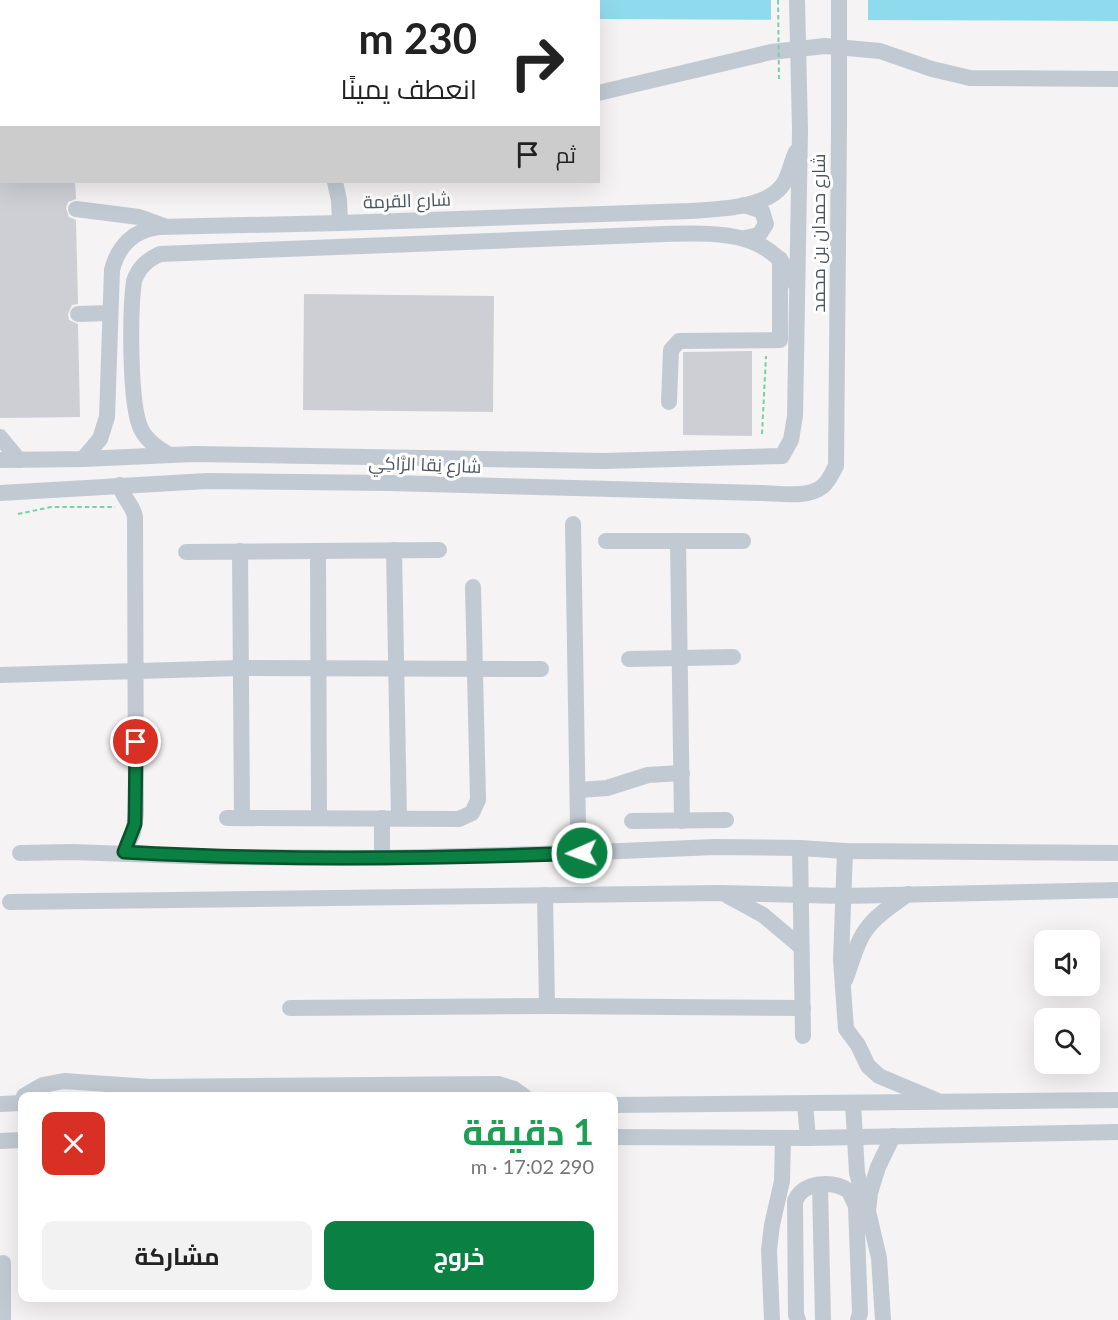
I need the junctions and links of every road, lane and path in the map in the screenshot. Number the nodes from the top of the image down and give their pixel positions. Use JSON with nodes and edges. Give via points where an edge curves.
{"nodes":[{"id":1,"x":778,"y":0,"type":"edge"},
{"id":2,"x":797,"y":0,"type":"edge"},
{"id":3,"x":839,"y":0,"type":"edge"},
{"id":4,"x":779,"y":79,"type":"dead end"},
{"id":5,"x":1118,"y":80,"type":"edge"},
{"id":6,"x":600,"y":93,"type":"edge"},
{"id":7,"x":800,"y":137,"type":"junction"},
{"id":8,"x":335,"y":183,"type":"edge"},
{"id":9,"x":744,"y":205,"type":"junction"},
{"id":10,"x":76,"y":210,"type":"dead end"},
{"id":11,"x":340,"y":223,"type":"junction"},
{"id":12,"x":167,"y":227,"type":"junction"},
{"id":13,"x":745,"y":238,"type":"junction"},
{"id":14,"x":780,"y":260,"type":"junction"},
{"id":15,"x":796,"y":287,"type":"junction"},
{"id":16,"x":109,"y":313,"type":"junction"},
{"id":17,"x":78,"y":315,"type":"dead end"},
{"id":18,"x":773,"y":340,"type":"junction"},
{"id":19,"x":132,"y":365,"type":"junction"},
{"id":20,"x":108,"y":379,"type":"junction"},
{"id":21,"x":669,"y":402,"type":"dead end"},
{"id":22,"x":762,"y":434,"type":"dead end"},
{"id":23,"x":0,"y":437,"type":"edge"},
{"id":24,"x":168,"y":454,"type":"junction"},
{"id":25,"x":782,"y":456,"type":"joint"},
{"id":26,"x":83,"y":459,"type":"junction"},
{"id":27,"x":0,"y":460,"type":"edge"},
{"id":28,"x":19,"y":460,"type":"junction"},
{"id":29,"x":836,"y":466,"type":"joint"},
{"id":30,"x":120,"y":485,"type":"junction"},
{"id":31,"x":0,"y":494,"type":"edge"},
{"id":32,"x":132,"y":507,"type":"junction"},
{"id":33,"x":18,"y":514,"type":"dead end"},
{"id":34,"x":573,"y":524,"type":"dead end"},
{"id":35,"x":606,"y":541,"type":"dead end"},
{"id":36,"x":678,"y":541,"type":"junction"},
{"id":37,"x":743,"y":542,"type":"dead end"},
{"id":38,"x":394,"y":550,"type":"junction"},
{"id":39,"x":439,"y":550,"type":"dead end"},
{"id":40,"x":240,"y":551,"type":"junction"},
{"id":41,"x":318,"y":551,"type":"junction"},
{"id":42,"x":186,"y":552,"type":"dead end"},
{"id":43,"x":473,"y":587,"type":"dead end"},
{"id":44,"x":733,"y":657,"type":"dead end"},
{"id":45,"x":680,"y":658,"type":"junction"},
{"id":46,"x":629,"y":660,"type":"dead end"},
{"id":47,"x":241,"y":668,"type":"junction"},
{"id":48,"x":318,"y":668,"type":"junction"},
{"id":49,"x":396,"y":668,"type":"junction"},
{"id":50,"x":474,"y":668,"type":"junction"},
{"id":51,"x":541,"y":669,"type":"dead end"},
{"id":52,"x":136,"y":670,"type":"junction"},
{"id":53,"x":0,"y":675,"type":"edge"},
{"id":54,"x":682,"y":773,"type":"junction"},
{"id":55,"x":579,"y":790,"type":"junction"},
{"id":56,"x":319,"y":818,"type":"junction"},
{"id":57,"x":390,"y":818,"type":"junction"},
{"id":58,"x":682,"y":820,"type":"junction"},
{"id":59,"x":726,"y":820,"type":"dead end"},
{"id":60,"x":632,"y":821,"type":"dead end"},
{"id":61,"x":800,"y":848,"type":"junction"},
{"id":62,"x":845,"y":851,"type":"junction"},
{"id":63,"x":124,"y":852,"type":"junction"},
{"id":64,"x":20,"y":853,"type":"dead end"},
{"id":65,"x":578,"y":853,"type":"junction"},
{"id":66,"x":1118,"y":853,"type":"edge"},
{"id":67,"x":382,"y":858,"type":"junction"},
{"id":68,"x":1118,"y":890,"type":"edge"},
{"id":69,"x":719,"y":893,"type":"junction"},
{"id":70,"x":800,"y":894,"type":"junction"},
{"id":71,"x":908,"y":894,"type":"junction"},
{"id":72,"x":545,"y":895,"type":"junction"},
{"id":73,"x":843,"y":896,"type":"junction"},
{"id":74,"x":10,"y":902,"type":"dead end"},
{"id":75,"x":801,"y":947,"type":"junction"},
{"id":76,"x":843,"y":987,"type":"junction"},
{"id":77,"x":547,"y":1006,"type":"junction"},
{"id":78,"x":290,"y":1008,"type":"dead end"},
{"id":79,"x":802,"y":1008,"type":"junction"},
{"id":80,"x":803,"y":1036,"type":"dead end"},
{"id":81,"x":33,"y":1092,"type":"edge"},
{"id":82,"x":518,"y":1092,"type":"edge"},
{"id":83,"x":1118,"y":1100,"type":"edge"},
{"id":84,"x":18,"y":1101,"type":"edge"},
{"id":85,"x":940,"y":1102,"type":"junction"},
{"id":86,"x":853,"y":1103,"type":"junction"},
{"id":87,"x":0,"y":1104,"type":"edge"},
{"id":88,"x":806,"y":1104,"type":"junction"},
{"id":89,"x":618,"y":1105,"type":"edge"},
{"id":90,"x":1118,"y":1132,"type":"edge"},
{"id":91,"x":893,"y":1136,"type":"junction"},
{"id":92,"x":618,"y":1137,"type":"edge"},
{"id":93,"x":808,"y":1137,"type":"junction"},
{"id":94,"x":855,"y":1137,"type":"junction"},
{"id":95,"x":783,"y":1138,"type":"junction"},
{"id":96,"x":18,"y":1140,"type":"edge"},
{"id":97,"x":0,"y":1141,"type":"edge"},
{"id":98,"x":820,"y":1185,"type":"junction"},
{"id":99,"x":868,"y":1211,"type":"junction"},
{"id":100,"x":774,"y":1213,"type":"junction"},
{"id":101,"x":795,"y":1226,"type":"junction"},
{"id":102,"x":874,"y":1236,"type":"junction"},
{"id":103,"x":858,"y":1251,"type":"junction"},
{"id":104,"x":3,"y":1263,"type":"dead end"},
{"id":105,"x":3,"y":1320,"type":"edge"},
{"id":106,"x":772,"y":1320,"type":"edge"},
{"id":107,"x":798,"y":1320,"type":"edge"},
{"id":108,"x":823,"y":1320,"type":"edge"},
{"id":109,"x":858,"y":1320,"type":"edge"},
{"id":110,"x":883,"y":1320,"type":"edge"}],
"edges":[{"from":1,"to":4,"type":"path","bridge":true},
{"from":2,"to":7,"type":"street","name":"شارع حمدان بن محمد","bridge":true},
{"from":3,"to":29,"type":"street","name":"شارع حمدان بن محمد","bridge":true},
{"from":5,"to":6,"type":"street","via":[[970,78],[880,51],[825,46],[771,52]]},
{"from":7,"to":9,"type":"street","name":"شارع القرمة","via":[[784,183],[763,200]]},
{"from":7,"to":15,"type":"street","name":"شارع حمدان بن محمد"},
{"from":8,"to":11,"type":"street"},
{"from":9,"to":11,"type":"street","name":"شارع القرمة","via":[[689,211]]},
{"from":9,"to":13,"type":"street","via":[[762,211],[766,224],[759,235]]},
{"from":10,"to":12,"type":"street","via":[[139,217]]},
{"from":11,"to":12,"type":"street","name":"شارع القرمة"},
{"from":12,"to":16,"type":"street","name":"شارع القرمة","via":[[136,234],[118,252],[111,270]]},
{"from":13,"to":14,"type":"street","via":[[768,248]]},
{"from":13,"to":19,"type":"street","via":[[665,234],[160,254],[146,261],[136,273]]},
{"from":14,"to":15,"type":"street"},
{"from":14,"to":18,"type":"street"},
{"from":15,"to":25,"type":"street","name":"شارع حمدان بن محمد","via":[[795,416],[791,440]]},
{"from":16,"to":17,"type":"street"},
{"from":16,"to":20,"type":"street","name":"شارع القرمة"},
{"from":18,"to":21,"type":"street","via":[[679,341],[671,350]]},
{"from":18,"to":22,"type":"path"},
{"from":19,"to":20,"type":"street","via":[[129,380],[123,385],[114,385]]},
{"from":19,"to":24,"type":"street","via":[[140,428],[150,442]]},
{"from":20,"to":26,"type":"street","name":"شارع القرمة","via":[[105,428]]},
{"from":23,"to":28,"type":"street"},
{"from":24,"to":25,"type":"street","name":"شارع نِقا الرَّاكِي","via":[[603,461]]},
{"from":24,"to":26,"type":"street","name":"شارع نِقا الرَّاكِي"},
{"from":26,"to":28,"type":"street","name":"شارع نِقا الرَّاكِي"},
{"from":27,"to":28,"type":"street","name":"شارع نِقا الرَّاكِي"},
{"from":29,"to":30,"type":"street","name":"شارع نِقا الرَّاكِي","via":[[822,488],[803,493],[321,482]]},
{"from":30,"to":31,"type":"street","name":"شارع نِقا الرَّاكِي"},
{"from":30,"to":32,"type":"street"},
{"from":32,"to":33,"type":"path","via":[[51,507]]},
{"from":32,"to":52,"type":"street"},
{"from":34,"to":55,"type":"street"},
{"from":35,"to":36,"type":"street"},
{"from":36,"to":37,"type":"street"},
{"from":36,"to":45,"type":"street"},
{"from":38,"to":39,"type":"street"},
{"from":38,"to":41,"type":"street"},
{"from":38,"to":49,"type":"street"},
{"from":40,"to":41,"type":"street"},
{"from":40,"to":42,"type":"street"},
{"from":40,"to":47,"type":"street"},
{"from":41,"to":48,"type":"street"},
{"from":43,"to":50,"type":"street"},
{"from":44,"to":45,"type":"street"},
{"from":45,"to":46,"type":"street"},
{"from":45,"to":54,"type":"street"},
{"from":47,"to":48,"type":"street"},
{"from":47,"to":52,"type":"street"},
{"from":47,"to":56,"type":"street","via":[[235,818]]},
{"from":48,"to":49,"type":"street"},
{"from":48,"to":56,"type":"street"},
{"from":49,"to":50,"type":"street"},
{"from":49,"to":57,"type":"street"},
{"from":50,"to":51,"type":"street"},
{"from":50,"to":57,"type":"street","via":[[478,800],[475,809],[459,819]]},
{"from":52,"to":53,"type":"street"},
{"from":52,"to":63,"type":"street","via":[[136,814],[133,834]]},
{"from":54,"to":55,"type":"street","via":[[648,775],[607,788]]},
{"from":54,"to":58,"type":"street"},
{"from":55,"to":65,"type":"street","via":[[578,826],[573,840]]},
{"from":56,"to":57,"type":"street"},
{"from":57,"to":67,"type":"street"},
{"from":58,"to":59,"type":"street"},
{"from":58,"to":60,"type":"street"},
{"from":61,"to":62,"type":"street"},
{"from":61,"to":65,"type":"street"},
{"from":61,"to":70,"type":"street"},
{"from":62,"to":66,"type":"street"},
{"from":62,"to":73,"type":"street"},
{"from":63,"to":64,"type":"street"},
{"from":63,"to":67,"type":"street"},
{"from":65,"to":67,"type":"street"},
{"from":68,"to":71,"type":"street"},
{"from":69,"to":70,"type":"street"},
{"from":69,"to":72,"type":"street"},
{"from":69,"to":75,"type":"street","via":[[764,915]]},
{"from":70,"to":73,"type":"street"},
{"from":70,"to":75,"type":"street"},
{"from":71,"to":73,"type":"street"},
{"from":71,"to":76,"type":"street","via":[[867,928]]},
{"from":72,"to":74,"type":"street"},
{"from":72,"to":77,"type":"street"},
{"from":73,"to":76,"type":"street"},
{"from":75,"to":79,"type":"street"},
{"from":76,"to":85,"type":"street","via":[[846,1029],[868,1066],[879,1076]]},
{"from":77,"to":78,"type":"street"},
{"from":77,"to":79,"type":"street"},
{"from":79,"to":80,"type":"street"},
{"from":81,"to":82,"type":"street","via":[[43,1085],[64,1082],[150,1087],[498,1084]]},
{"from":83,"to":85,"type":"street"},
{"from":84,"to":87,"type":"street"},
{"from":85,"to":86,"type":"street"},
{"from":86,"to":88,"type":"street"},
{"from":86,"to":94,"type":"street"},
{"from":88,"to":89,"type":"street"},
{"from":88,"to":93,"type":"street"},
{"from":90,"to":91,"type":"street"},
{"from":91,"to":94,"type":"street"},
{"from":91,"to":99,"type":"street","via":[[878,1167]]},
{"from":92,"to":95,"type":"street"},
{"from":93,"to":94,"type":"street"},
{"from":93,"to":95,"type":"street"},
{"from":94,"to":99,"type":"street","via":[[860,1186]]},
{"from":95,"to":100,"type":"street","via":[[782,1181]]},
{"from":96,"to":97,"type":"street"},
{"from":98,"to":101,"type":"street","via":[[805,1188],[797,1196]]},
{"from":98,"to":103,"type":"street","via":[[838,1185],[852,1195]]},
{"from":98,"to":108,"type":"street"},
{"from":99,"to":102,"type":"street"},
{"from":100,"to":101,"type":"street"},
{"from":100,"to":106,"type":"street","via":[[769,1250]]},
{"from":101,"to":107,"type":"street"},
{"from":102,"to":103,"type":"street"},
{"from":102,"to":110,"type":"street","via":[[882,1280]]},
{"from":103,"to":109,"type":"street"},
{"from":104,"to":105,"type":"street"}]}
